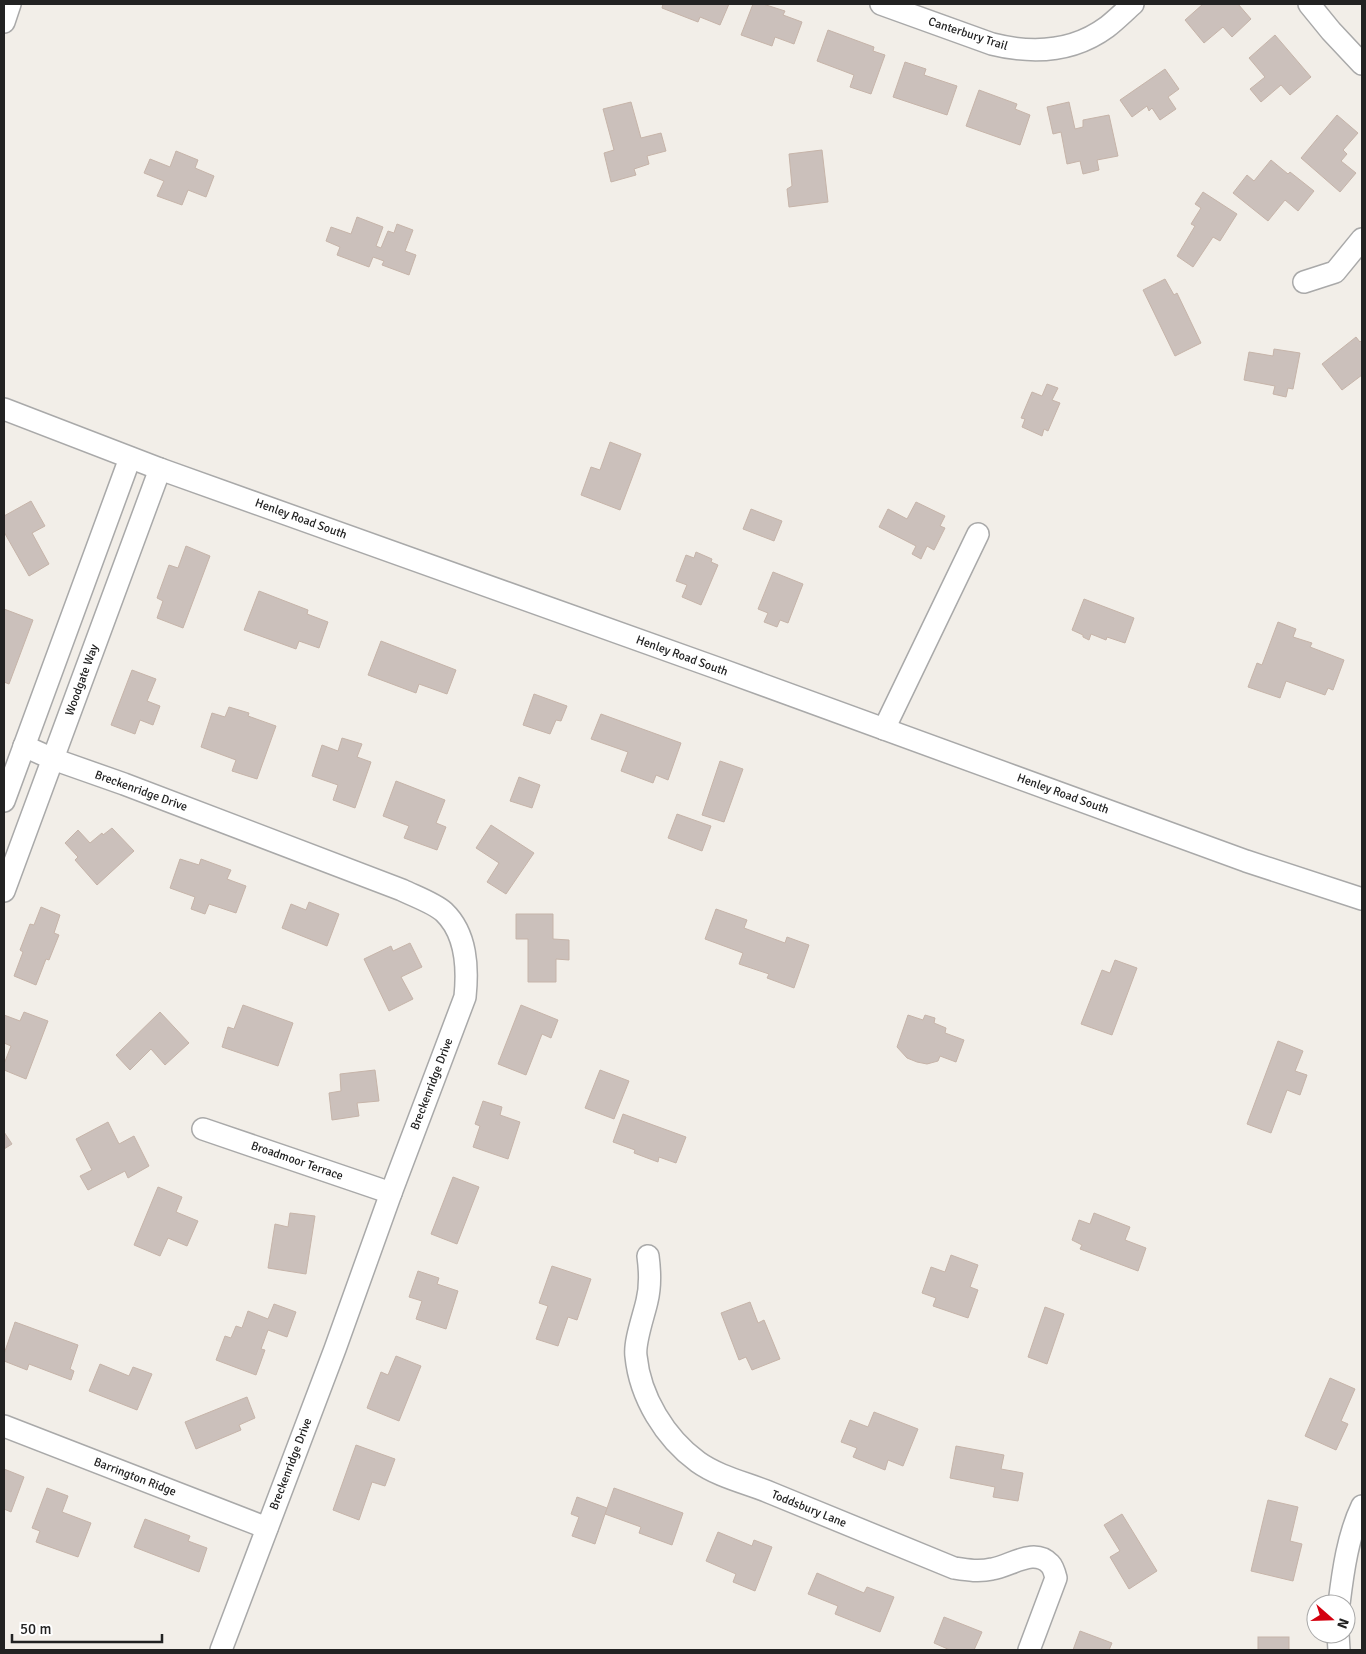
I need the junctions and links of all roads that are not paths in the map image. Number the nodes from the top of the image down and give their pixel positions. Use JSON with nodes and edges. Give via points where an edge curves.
{"nodes":[{"id":1,"x":10,"y":4,"type":"edge"},
{"id":2,"x":881,"y":4,"type":"edge"},
{"id":3,"x":1133,"y":4,"type":"edge"},
{"id":4,"x":1309,"y":4,"type":"edge"},
{"id":5,"x":4,"y":22,"type":"edge"},
{"id":6,"x":1362,"y":64,"type":"edge"},
{"id":7,"x":1362,"y":239,"type":"edge"},
{"id":8,"x":1304,"y":282,"type":"dead end"},
{"id":9,"x":4,"y":410,"type":"edge"},
{"id":10,"x":130,"y":458,"type":"junction"},
{"id":11,"x":160,"y":469,"type":"junction"},
{"id":12,"x":978,"y":534,"type":"dead end"},
{"id":13,"x":884,"y":729,"type":"junction"},
{"id":14,"x":24,"y":746,"type":"junction"},
{"id":15,"x":53,"y":759,"type":"junction"},
{"id":16,"x":4,"y":801,"type":"edge"},
{"id":17,"x":4,"y":891,"type":"edge"},
{"id":18,"x":1362,"y":899,"type":"edge"},
{"id":19,"x":202,"y":1129,"type":"dead end"},
{"id":20,"x":391,"y":1193,"type":"junction"},
{"id":21,"x":648,"y":1256,"type":"dead end"},
{"id":22,"x":4,"y":1426,"type":"edge"},
{"id":23,"x":1362,"y":1506,"type":"edge"},
{"id":24,"x":267,"y":1528,"type":"junction"},
{"id":25,"x":1340,"y":1594,"type":"edge"},
{"id":26,"x":221,"y":1650,"type":"edge"},
{"id":27,"x":1029,"y":1650,"type":"edge"}],
"edges":[{"from":1,"to":5,"type":"street"},
{"from":2,"to":3,"type":"street","name":"Canterbury Trail","via":[[992,44],[1035,50],[1063,48],[1090,38]]},
{"from":4,"to":6,"type":"street"},
{"from":7,"to":8,"type":"street","via":[[1335,272]]},
{"from":9,"to":10,"type":"street","name":"Henley Road South"},
{"from":10,"to":11,"type":"street","name":"Henley Road South"},
{"from":10,"to":14,"type":"street"},
{"from":11,"to":13,"type":"street","name":"Henley Road South"},
{"from":11,"to":15,"type":"street","name":"Woodgate Way"},
{"from":12,"to":13,"type":"street"},
{"from":13,"to":18,"type":"street","name":"Henley Road South","via":[[1238,858]]},
{"from":14,"to":15,"type":"street","name":"Breckenridge Drive"},
{"from":14,"to":16,"type":"street"},
{"from":15,"to":17,"type":"street","name":"Woodgate Way"},
{"from":15,"to":20,"type":"street","name":"Breckenridge Drive","via":[[402,890],[444,912],[464,950],[467,978],[464,996]]},
{"from":19,"to":20,"type":"street","name":"Broadmoor Terrace"},
{"from":20,"to":24,"type":"street","name":"Breckenridge Drive"},
{"from":21,"to":27,"type":"street","name":"Toddsbury Lane","via":[[651,1279],[635,1355],[648,1399],[660,1422],[685,1452],[722,1474],[954,1568],[990,1570],[1031,1556],[1042,1559],[1051,1565],[1056,1578]]},
{"from":22,"to":24,"type":"street","name":"Barrington Ridge"},
{"from":23,"to":25,"type":"street","via":[[1349,1547]]},
{"from":24,"to":26,"type":"street","name":"Breckenridge Drive"}]}
